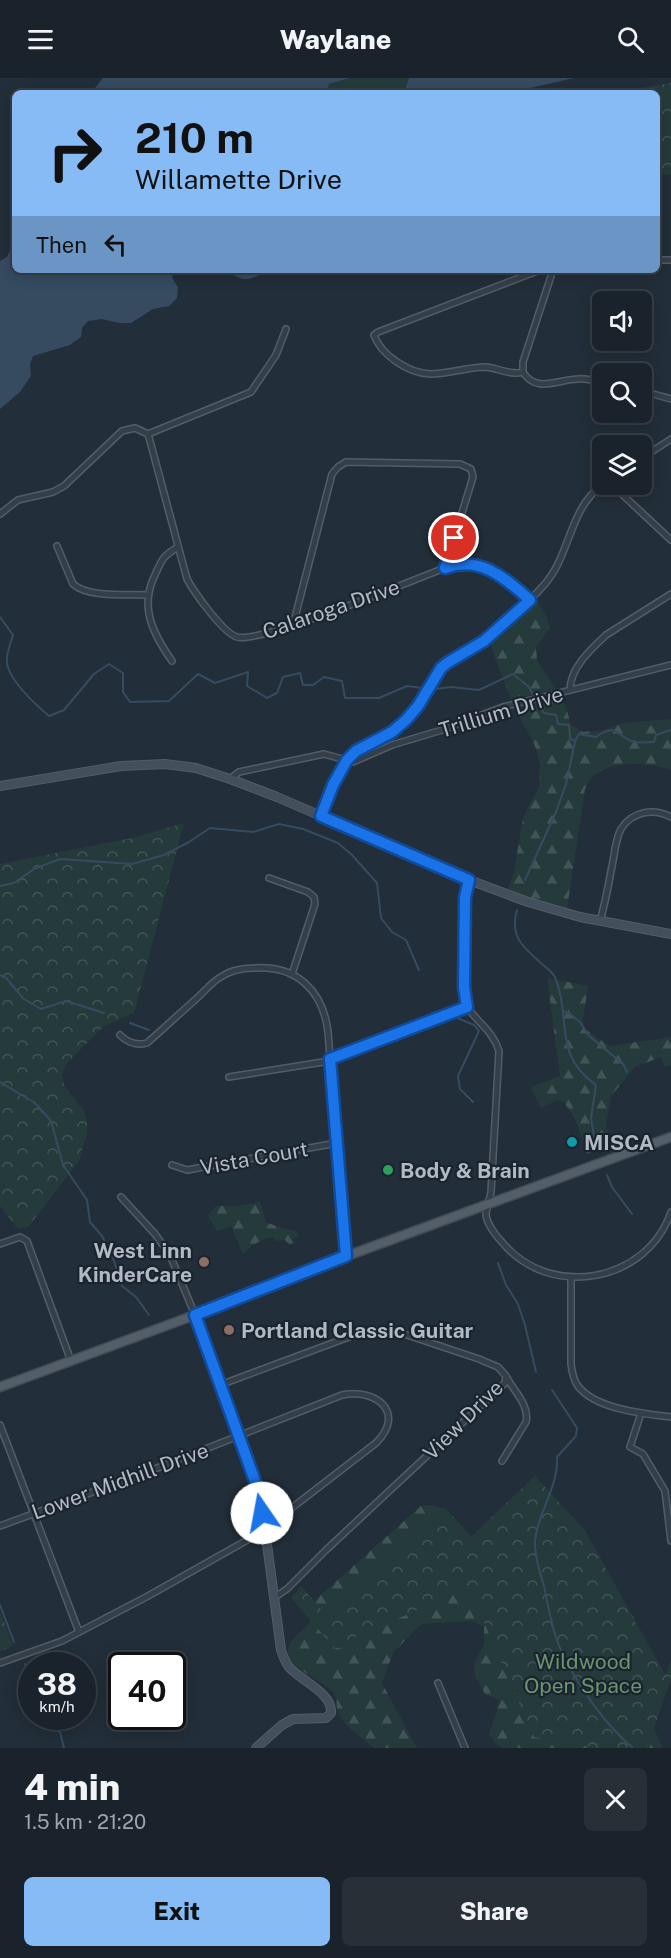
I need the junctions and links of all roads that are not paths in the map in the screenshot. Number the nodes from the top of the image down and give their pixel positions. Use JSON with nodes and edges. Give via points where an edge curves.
{"nodes":[{"id":1,"x":532,"y":273,"type":"edge"},
{"id":2,"x":552,"y":273,"type":"edge"},
{"id":3,"x":286,"y":329,"type":"dead end"},
{"id":4,"x":523,"y":372,"type":"junction"},
{"id":5,"x":592,"y":381,"type":"edge"},
{"id":6,"x":652,"y":394,"type":"edge"},
{"id":7,"x":671,"y":399,"type":"edge"},
{"id":8,"x":148,"y":434,"type":"junction"},
{"id":9,"x":671,"y":439,"type":"edge"},
{"id":10,"x":652,"y":451,"type":"edge"},
{"id":11,"x":592,"y":493,"type":"edge"},
{"id":12,"x":622,"y":495,"type":"edge"},
{"id":13,"x":0,"y":514,"type":"edge"},
{"id":14,"x":671,"y":540,"type":"edge"},
{"id":15,"x":57,"y":546,"type":"dead end"},
{"id":16,"x":178,"y":547,"type":"junction"},
{"id":17,"x":445,"y":568,"type":"junction"},
{"id":18,"x":671,"y":594,"type":"edge"},
{"id":19,"x":148,"y":595,"type":"junction"},
{"id":20,"x":530,"y":600,"type":"junction"},
{"id":21,"x":293,"y":625,"type":"junction"},
{"id":22,"x":172,"y":661,"type":"dead end"},
{"id":23,"x":671,"y":665,"type":"edge"},
{"id":24,"x":570,"y":690,"type":"junction"},
{"id":25,"x":347,"y":760,"type":"junction"},
{"id":26,"x":230,"y":779,"type":"junction"},
{"id":27,"x":0,"y":786,"type":"edge"},
{"id":28,"x":321,"y":816,"type":"junction"},
{"id":29,"x":671,"y":817,"type":"edge"},
{"id":30,"x":269,"y":878,"type":"dead end"},
{"id":31,"x":469,"y":880,"type":"junction"},
{"id":32,"x":600,"y":921,"type":"junction"},
{"id":33,"x":671,"y":934,"type":"edge"},
{"id":34,"x":292,"y":974,"type":"junction"},
{"id":35,"x":467,"y":1007,"type":"junction"},
{"id":36,"x":120,"y":1035,"type":"dead end"},
{"id":37,"x":330,"y":1059,"type":"junction"},
{"id":38,"x":229,"y":1077,"type":"dead end"},
{"id":39,"x":670,"y":1140,"type":"edge"},
{"id":40,"x":337,"y":1143,"type":"junction"},
{"id":41,"x":172,"y":1165,"type":"dead end"},
{"id":42,"x":121,"y":1197,"type":"dead end"},
{"id":43,"x":489,"y":1204,"type":"junction"},
{"id":44,"x":671,"y":1212,"type":"edge"},
{"id":45,"x":0,"y":1244,"type":"edge"},
{"id":46,"x":346,"y":1256,"type":"junction"},
{"id":47,"x":571,"y":1278,"type":"junction"},
{"id":48,"x":195,"y":1315,"type":"junction"},
{"id":49,"x":71,"y":1361,"type":"junction"},
{"id":50,"x":506,"y":1376,"type":"junction"},
{"id":51,"x":220,"y":1385,"type":"junction"},
{"id":52,"x":0,"y":1387,"type":"edge"},
{"id":53,"x":641,"y":1413,"type":"junction"},
{"id":54,"x":671,"y":1417,"type":"edge"},
{"id":55,"x":0,"y":1425,"type":"edge"},
{"id":56,"x":239,"y":1436,"type":"junction"},
{"id":57,"x":502,"y":1461,"type":"dead end"},
{"id":58,"x":32,"y":1513,"type":"junction"},
{"id":59,"x":0,"y":1526,"type":"edge"},
{"id":60,"x":265,"y":1529,"type":"junction"},
{"id":61,"x":671,"y":1541,"type":"edge"},
{"id":62,"x":275,"y":1598,"type":"junction"},
{"id":63,"x":79,"y":1632,"type":"junction"},
{"id":64,"x":0,"y":1663,"type":"edge"},
{"id":65,"x":438,"y":1683,"type":"dead end"},
{"id":66,"x":256,"y":1748,"type":"edge"},
{"id":67,"x":465,"y":1748,"type":"edge"}],
"edges":[{"from":1,"to":4,"type":"street","via":[[375,334],[389,357],[426,373],[487,367]]},
{"from":2,"to":4,"type":"street"},
{"from":3,"to":8,"type":"street","via":[[276,355],[251,392]]},
{"from":4,"to":5,"type":"street","via":[[530,380],[543,384]]},
{"from":6,"to":7,"type":"street"},
{"from":8,"to":13,"type":"street","via":[[135,428],[122,431],[64,486],[18,500]]},
{"from":8,"to":16,"type":"street","name":"Calaroga Drive"},
{"from":9,"to":10,"type":"street"},
{"from":11,"to":20,"type":"street","via":[[581,507],[553,573]]},
{"from":12,"to":14,"type":"street"},
{"from":15,"to":19,"type":"street","via":[[78,588]]},
{"from":16,"to":19,"type":"street","via":[[166,554]]},
{"from":16,"to":21,"type":"street","name":"Calaroga Drive","via":[[190,585],[231,635],[246,638]]},
{"from":17,"to":20,"type":"street","name":"Calaroga Drive","via":[[455,564],[488,568]]},
{"from":17,"to":21,"type":"street","name":"Calaroga Drive"},
{"from":17,"to":21,"type":"street","via":[[473,477],[471,469],[460,464],[346,462],[332,474]]},
{"from":18,"to":24,"type":"street","via":[[606,635],[575,671]]},
{"from":19,"to":22,"type":"street","via":[[153,632]]},
{"from":20,"to":25,"type":"street","via":[[484,641],[441,668],[414,711],[397,728]]},
{"from":23,"to":24,"type":"street","name":"Trillium Drive"},
{"from":24,"to":25,"type":"street","name":"Trillium Drive","via":[[503,707],[354,762]]},
{"from":25,"to":26,"type":"street","name":"Trillium Drive","via":[[324,754],[239,772]]},
{"from":25,"to":28,"type":"street"},
{"from":26,"to":27,"type":"street","via":[[196,768],[155,764],[111,767]]},
{"from":26,"to":28,"type":"street"},
{"from":28,"to":31,"type":"street"},
{"from":29,"to":32,"type":"street","via":[[643,813],[622,827]]},
{"from":30,"to":34,"type":"street","via":[[308,892],[315,899]]},
{"from":31,"to":32,"type":"street","via":[[549,909]]},
{"from":31,"to":35,"type":"street","via":[[465,897]]},
{"from":32,"to":33,"type":"street"},
{"from":34,"to":36,"type":"street","via":[[262,967],[229,973],[147,1043],[127,1042]]},
{"from":34,"to":37,"type":"street","via":[[319,1001],[328,1026]]},
{"from":35,"to":37,"type":"street"},
{"from":35,"to":43,"type":"street","via":[[490,1031],[499,1051]]},
{"from":37,"to":38,"type":"street"},
{"from":37,"to":40,"type":"street"},
{"from":39,"to":43,"type":"main road"},
{"from":40,"to":41,"type":"street","name":"Vista Court","via":[[187,1170]]},
{"from":40,"to":46,"type":"street"},
{"from":42,"to":48,"type":"street","via":[[170,1255]]},
{"from":43,"to":46,"type":"main road"},
{"from":43,"to":47,"type":"street","via":[[486,1215],[490,1226],[516,1257]]},
{"from":44,"to":47,"type":"street","via":[[657,1238],[636,1259],[599,1274]]},
{"from":45,"to":49,"type":"street","via":[[20,1237],[27,1241]]},
{"from":46,"to":48,"type":"main road"},
{"from":47,"to":53,"type":"street","via":[[571,1364],[577,1385],[587,1396]]},
{"from":48,"to":49,"type":"main road"},
{"from":48,"to":51,"type":"street"},
{"from":49,"to":52,"type":"main road"},
{"from":50,"to":51,"type":"street","name":"View Drive","via":[[498,1366],[479,1359],[398,1332],[380,1330],[357,1334]]},
{"from":50,"to":57,"type":"street","via":[[527,1416]]},
{"from":50,"to":62,"type":"street","name":"View Drive","via":[[505,1383]]},
{"from":51,"to":56,"type":"street"},
{"from":53,"to":54,"type":"street"},
{"from":53,"to":61,"type":"street","via":[[630,1447],[643,1454],[663,1485]]},
{"from":55,"to":58,"type":"street"},
{"from":56,"to":58,"type":"street","name":"Lower Midhill Drive"},
{"from":56,"to":60,"type":"street","via":[[255,1482]]},
{"from":56,"to":60,"type":"street","name":"Lower Midhill Drive","via":[[353,1393],[376,1398],[387,1415],[386,1430],[376,1443]]},
{"from":58,"to":59,"type":"street","name":"Lower Midhill Drive"},
{"from":58,"to":63,"type":"street"},
{"from":60,"to":62,"type":"street"},
{"from":60,"to":63,"type":"street","name":"Lower Midhill Drive"},
{"from":62,"to":66,"type":"street","via":[[284,1659],[327,1699],[332,1713],[326,1718],[288,1722]]},
{"from":63,"to":64,"type":"street","name":"Lower Midhill Drive"},
{"from":65,"to":67,"type":"street"}]}
